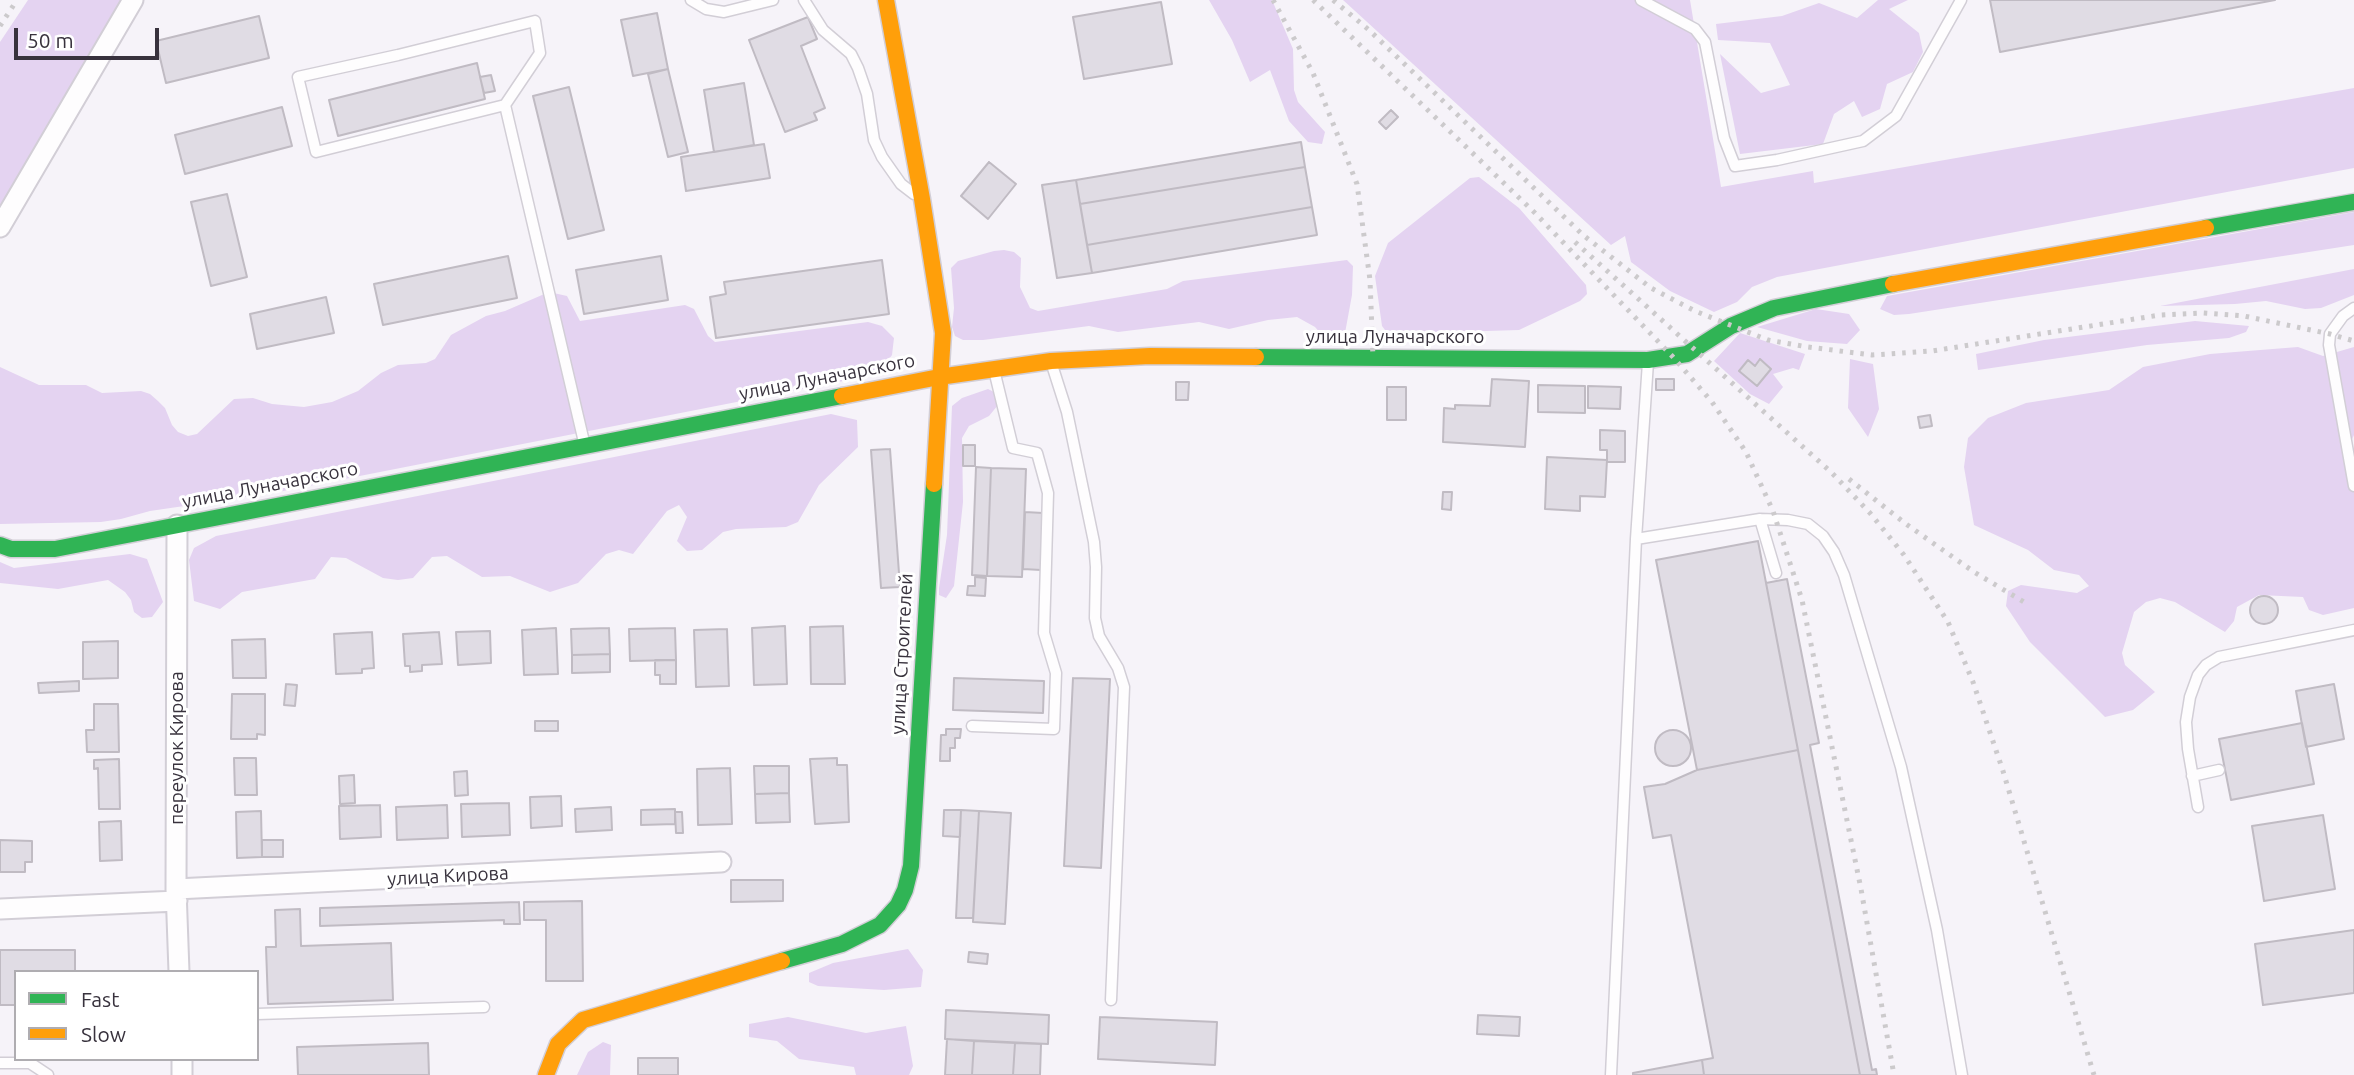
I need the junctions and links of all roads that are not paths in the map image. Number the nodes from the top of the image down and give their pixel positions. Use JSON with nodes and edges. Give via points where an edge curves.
{"nodes":[{"id":1,"x":133,"y":0,"type":"edge"},
{"id":2,"x":691,"y":0,"type":"edge"},
{"id":3,"x":773,"y":0,"type":"edge"},
{"id":4,"x":804,"y":0,"type":"edge"},
{"id":5,"x":886,"y":0,"type":"edge"},
{"id":6,"x":1641,"y":0,"type":"edge"},
{"id":7,"x":1961,"y":0,"type":"edge"},
{"id":8,"x":506,"y":105,"type":"junction"},
{"id":9,"x":922,"y":199,"type":"junction"},
{"id":10,"x":2354,"y":202,"type":"edge"},
{"id":11,"x":0,"y":227,"type":"edge"},
{"id":12,"x":2354,"y":308,"type":"edge"},
{"id":13,"x":1648,"y":360,"type":"junction"},
{"id":14,"x":1051,"y":361,"type":"junction"},
{"id":15,"x":994,"y":369,"type":"junction"},
{"id":16,"x":939,"y":377,"type":"junction"},
{"id":17,"x":585,"y":446,"type":"junction"},
{"id":18,"x":2354,"y":486,"type":"edge"},
{"id":19,"x":1760,"y":519,"type":"junction"},
{"id":20,"x":177,"y":525,"type":"junction"},
{"id":21,"x":1636,"y":539,"type":"junction"},
{"id":22,"x":0,"y":545,"type":"edge"},
{"id":23,"x":1776,"y":573,"type":"dead end"},
{"id":24,"x":2354,"y":630,"type":"edge"},
{"id":25,"x":972,"y":726,"type":"dead end"},
{"id":26,"x":2219,"y":770,"type":"dead end"},
{"id":27,"x":2192,"y":776,"type":"junction"},
{"id":28,"x":2198,"y":807,"type":"dead end"},
{"id":29,"x":721,"y":862,"type":"dead end"},
{"id":30,"x":176,"y":895,"type":"junction"},
{"id":31,"x":0,"y":909,"type":"edge"},
{"id":32,"x":179,"y":970,"type":"edge"},
{"id":33,"x":1111,"y":1000,"type":"dead end"},
{"id":34,"x":484,"y":1007,"type":"dead end"},
{"id":35,"x":259,"y":1014,"type":"edge"},
{"id":36,"x":0,"y":1063,"type":"edge"},
{"id":37,"x":48,"y":1075,"type":"edge"},
{"id":38,"x":546,"y":1075,"type":"edge"},
{"id":39,"x":1611,"y":1075,"type":"edge"},
{"id":40,"x":1962,"y":1075,"type":"edge"}],
"edges":[{"from":1,"to":11,"type":"street"},
{"from":2,"to":3,"type":"lane","via":[[724,12]]},
{"from":4,"to":9,"type":"lane","via":[[823,30],[851,54],[858,68],[882,157],[901,184]]},
{"from":5,"to":9,"type":"main road","name":"улица Строителей"},
{"from":6,"to":7,"type":"lane","via":[[1695,29],[1705,41],[1724,138],[1735,166],[1863,141],[1896,116]]},
{"from":8,"to":8,"type":"lane","via":[[540,53],[535,21],[298,77],[316,152]]},
{"from":8,"to":17,"type":"lane"},
{"from":9,"to":16,"type":"main road","name":"улица Строителей","via":[[943,332]]},
{"from":10,"to":13,"type":"main road","name":"улица Луначарского","via":[[1774,308],[1731,326],[1687,354]]},
{"from":12,"to":18,"type":"lane","via":[[2330,334],[2329,345]]},
{"from":13,"to":14,"type":"main road","name":"улица Луначарского","via":[[1150,356]]},
{"from":13,"to":21,"type":"lane"},
{"from":14,"to":15,"type":"main road","name":"улица Луначарского"},
{"from":14,"to":33,"type":"lane","via":[[1067,411],[1094,542],[1099,636],[1124,687]]},
{"from":15,"to":16,"type":"main road","name":"улица Луначарского"},
{"from":15,"to":25,"type":"lane","via":[[1013,448],[1037,453],[1048,493],[1044,634],[1056,673],[1054,729]]},
{"from":16,"to":17,"type":"main road","name":"улица Луначарского"},
{"from":16,"to":38,"type":"main road","name":"улица Строителей","via":[[911,866],[898,905],[880,925],[842,944],[583,1020],[558,1044]]},
{"from":17,"to":20,"type":"main road","name":"улица Луначарского"},
{"from":19,"to":21,"type":"lane"},
{"from":19,"to":23,"type":"lane"},
{"from":19,"to":40,"type":"lane","via":[[1808,524],[1834,552],[1843,575],[1901,767],[1937,930]]},
{"from":20,"to":22,"type":"main road","name":"улица Луначарского","via":[[55,548]]},
{"from":20,"to":30,"type":"street","name":"переулок Кирова"},
{"from":21,"to":39,"type":"lane"},
{"from":24,"to":27,"type":"lane","via":[[2219,657],[2206,665],[2190,697],[2186,722]]},
{"from":26,"to":27,"type":"lane"},
{"from":27,"to":28,"type":"lane"},
{"from":29,"to":30,"type":"street","name":"улица Кирова"},
{"from":30,"to":31,"type":"street","name":"улица Кирова"},
{"from":30,"to":32,"type":"street","name":"переулок Кирова"},
{"from":34,"to":35,"type":"lane"},
{"from":36,"to":37,"type":"lane","via":[[30,1063]]}]}
